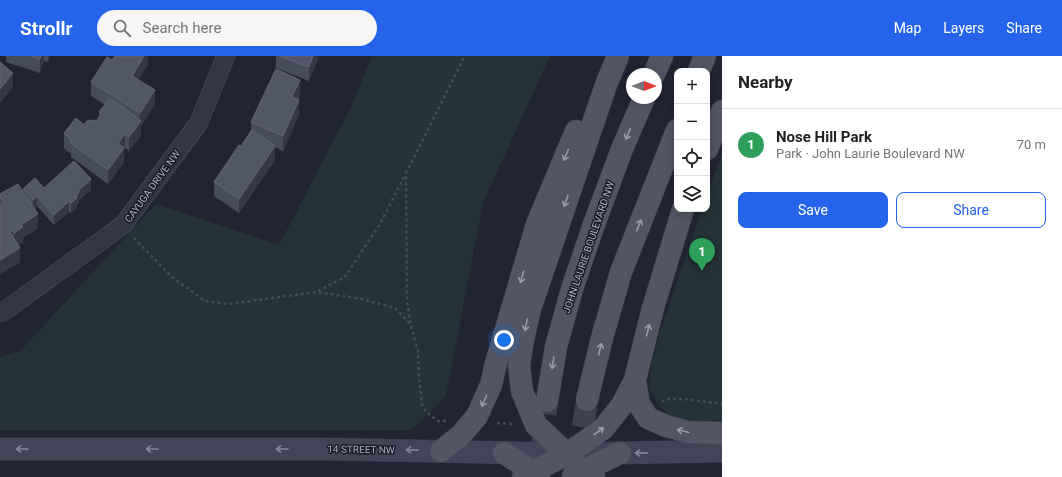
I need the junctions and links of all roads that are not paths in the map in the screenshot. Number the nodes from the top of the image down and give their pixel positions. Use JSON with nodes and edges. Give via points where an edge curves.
{"nodes":[{"id":1,"x":226,"y":56,"type":"edge"},
{"id":2,"x":618,"y":56,"type":"edge"},
{"id":3,"x":662,"y":56,"type":"edge"},
{"id":4,"x":705,"y":56,"type":"edge"},
{"id":5,"x":657,"y":68,"type":"edge"},
{"id":6,"x":700,"y":68,"type":"edge"},
{"id":7,"x":606,"y":85,"type":"junction"},
{"id":8,"x":641,"y":104,"type":"edge"},
{"id":9,"x":722,"y":111,"type":"edge"},
{"id":10,"x":674,"y":138,"type":"edge"},
{"id":11,"x":710,"y":141,"type":"edge"},
{"id":12,"x":682,"y":212,"type":"edge"},
{"id":13,"x":0,"y":312,"type":"edge"},
{"id":14,"x":635,"y":380,"type":"junction"},
{"id":15,"x":587,"y":400,"type":"tunnel mouth"},
{"id":16,"x":547,"y":401,"type":"tunnel mouth"},
{"id":17,"x":722,"y":433,"type":"edge"},
{"id":18,"x":0,"y":449,"type":"edge"},
{"id":19,"x":722,"y":450,"type":"edge"},
{"id":20,"x":440,"y":451,"type":"junction"},
{"id":21,"x":504,"y":453,"type":"junction"},
{"id":22,"x":620,"y":453,"type":"junction"},
{"id":23,"x":567,"y":454,"type":"junction"},
{"id":24,"x":531,"y":475,"type":"edge"},
{"id":25,"x":582,"y":475,"type":"edge"}],
"edges":[{"from":1,"to":13,"type":"street","name":"CAYUGA DRIVE NW","via":[[198,124],[123,225]]},
{"from":2,"to":7,"type":"main road"},
{"from":3,"to":5,"type":"main road"},
{"from":4,"to":6,"type":"main road"},
{"from":7,"to":20,"type":"main road","one_way":true,"via":[[584,113],[537,224],[491,385],[477,416],[461,435]]},
{"from":7,"to":23,"type":"main road","one_way":true,"via":[[530,309],[519,365],[522,390],[536,425]]},
{"from":8,"to":16,"type":"main road","name":"JOHN LAURIE BOULEVARD NW","one_way":true,"via":[[622,149],[574,282],[556,347]]},
{"from":9,"to":11,"type":"main road"},
{"from":15,"to":10,"type":"main road","one_way":true,"via":[[621,272]]},
{"from":14,"to":12,"type":"main road","one_way":true,"via":[[653,308]]},
{"from":17,"to":14,"type":"main road","one_way":true,"via":[[688,432],[648,418],[639,404]]},
{"from":23,"to":14,"type":"main road","one_way":true,"via":[[603,429],[622,405]]},
{"from":20,"to":18,"type":"main road","name":"14 STREET NW","one_way":true},
{"from":19,"to":22,"type":"main road","name":"14 STREET NW","one_way":true},
{"from":20,"to":21,"type":"main road","name":"14 STREET NW"},
{"from":21,"to":23,"type":"main road","name":"14 STREET NW"},
{"from":21,"to":24,"type":"main road"},
{"from":22,"to":23,"type":"main road","name":"14 STREET NW"},
{"from":22,"to":25,"type":"main road"},
{"from":23,"to":24,"type":"main road"},
{"from":23,"to":25,"type":"main road"}]}
